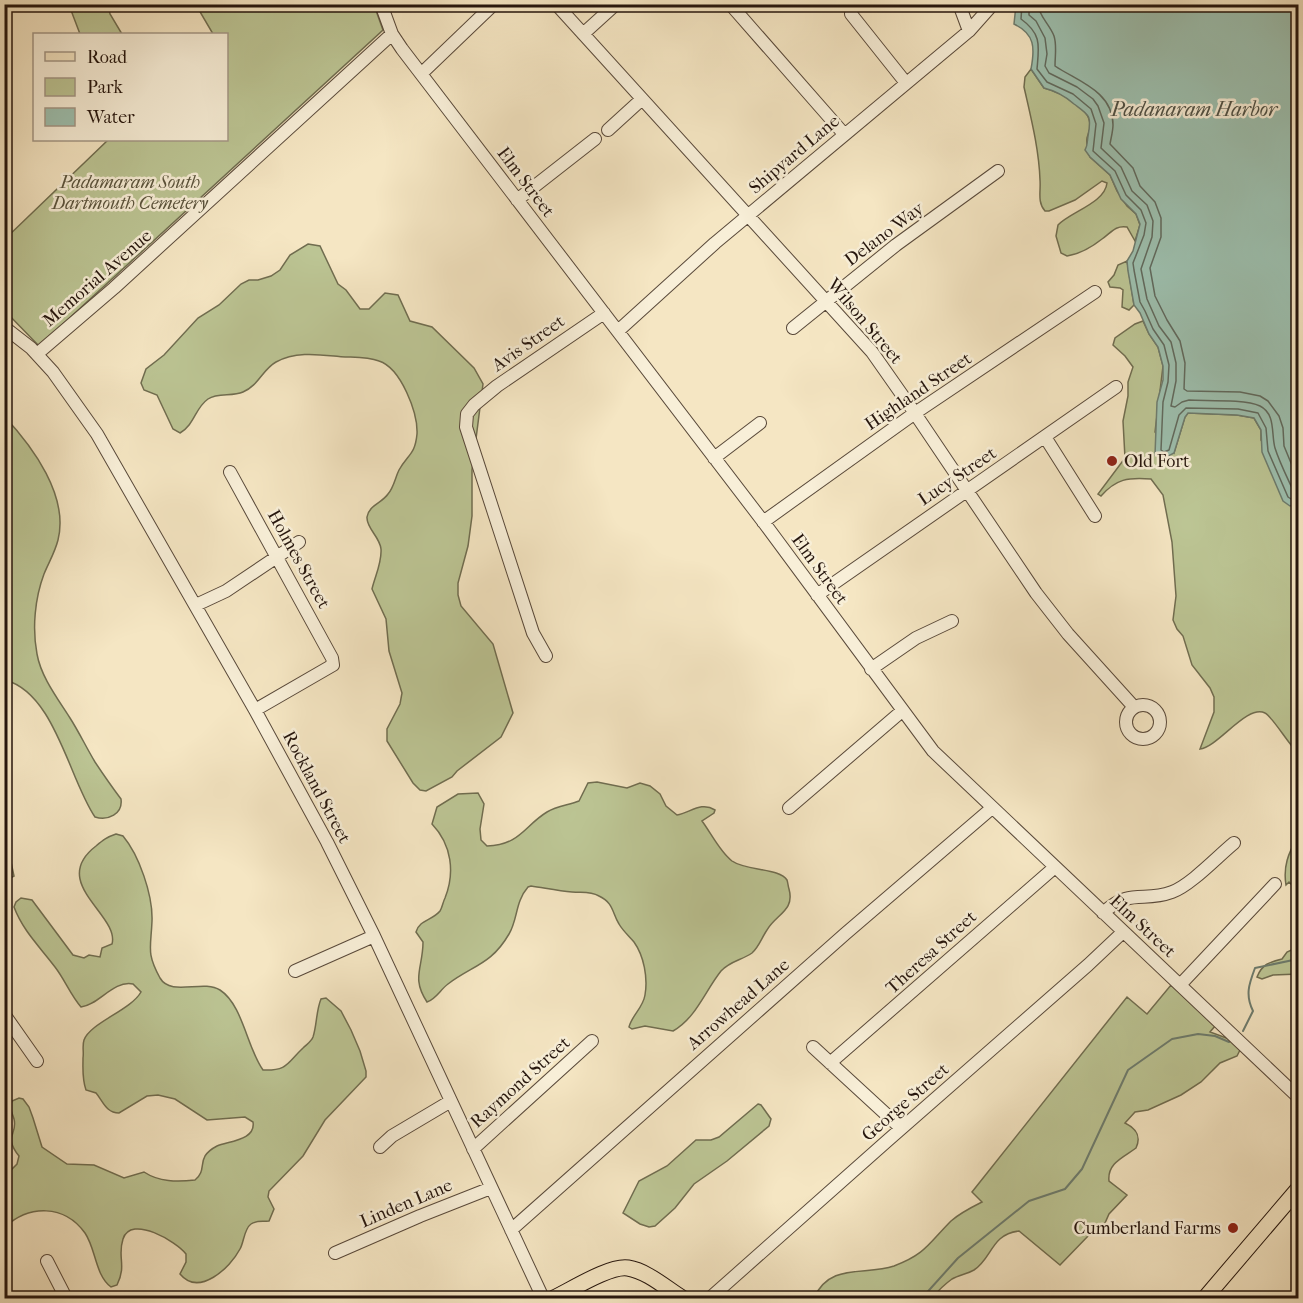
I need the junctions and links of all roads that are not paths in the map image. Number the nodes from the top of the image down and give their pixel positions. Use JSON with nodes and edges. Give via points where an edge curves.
{"nodes":[{"id":1,"x":381,"y":4,"type":"edge"},
{"id":2,"x":494,"y":4,"type":"edge"},
{"id":3,"x":556,"y":4,"type":"edge"},
{"id":4,"x":616,"y":4,"type":"edge"},
{"id":5,"x":730,"y":4,"type":"edge"},
{"id":6,"x":959,"y":4,"type":"edge"},
{"id":7,"x":993,"y":4,"type":"edge"},
{"id":8,"x":851,"y":14,"type":"dead end"},
{"id":9,"x":969,"y":31,"type":"junction"},
{"id":10,"x":392,"y":34,"type":"junction"},
{"id":11,"x":583,"y":34,"type":"junction"},
{"id":12,"x":421,"y":74,"type":"junction"},
{"id":13,"x":906,"y":83,"type":"junction"},
{"id":14,"x":642,"y":99,"type":"junction"},
{"id":15,"x":608,"y":130,"type":"dead end"},
{"id":16,"x":844,"y":134,"type":"junction"},
{"id":17,"x":596,"y":139,"type":"dead end"},
{"id":18,"x":998,"y":171,"type":"dead end"},
{"id":19,"x":517,"y":200,"type":"junction"},
{"id":20,"x":748,"y":216,"type":"junction"},
{"id":21,"x":1095,"y":292,"type":"dead end"},
{"id":22,"x":826,"y":301,"type":"junction"},
{"id":23,"x":604,"y":313,"type":"junction"},
{"id":24,"x":4,"y":327,"type":"edge"},
{"id":25,"x":793,"y":328,"type":"dead end"},
{"id":26,"x":618,"y":331,"type":"junction"},
{"id":27,"x":37,"y":354,"type":"junction"},
{"id":28,"x":1116,"y":387,"type":"dead end"},
{"id":29,"x":915,"y":413,"type":"junction"},
{"id":30,"x":760,"y":423,"type":"dead end"},
{"id":31,"x":1045,"y":437,"type":"junction"},
{"id":32,"x":714,"y":458,"type":"junction"},
{"id":33,"x":230,"y":472,"type":"dead end"},
{"id":34,"x":968,"y":491,"type":"junction"},
{"id":35,"x":1095,"y":516,"type":"dead end"},
{"id":36,"x":763,"y":522,"type":"junction"},
{"id":37,"x":299,"y":542,"type":"dead end"},
{"id":38,"x":277,"y":555,"type":"junction"},
{"id":39,"x":817,"y":595,"type":"junction"},
{"id":40,"x":196,"y":605,"type":"junction"},
{"id":41,"x":952,"y":621,"type":"dead end"},
{"id":42,"x":546,"y":656,"type":"dead end"},
{"id":43,"x":871,"y":669,"type":"junction"},
{"id":44,"x":1134,"y":708,"type":"dead end"},
{"id":45,"x":255,"y":710,"type":"junction"},
{"id":46,"x":902,"y":711,"type":"junction"},
{"id":47,"x":789,"y":808,"type":"dead end"},
{"id":48,"x":992,"y":808,"type":"junction"},
{"id":49,"x":1234,"y":843,"type":"dead end"},
{"id":50,"x":1055,"y":867,"type":"junction"},
{"id":51,"x":1275,"y":884,"type":"dead end"},
{"id":52,"x":1103,"y":913,"type":"junction"},
{"id":53,"x":1123,"y":932,"type":"junction"},
{"id":54,"x":374,"y":936,"type":"junction"},
{"id":55,"x":294,"y":971,"type":"dead end"},
{"id":56,"x":1180,"y":985,"type":"junction"},
{"id":57,"x":4,"y":1014,"type":"edge"},
{"id":58,"x":592,"y":1041,"type":"dead end"},
{"id":59,"x":813,"y":1047,"type":"dead end"},
{"id":60,"x":36,"y":1061,"type":"dead end"},
{"id":61,"x":830,"y":1063,"type":"junction"},
{"id":62,"x":1299,"y":1097,"type":"edge"},
{"id":63,"x":451,"y":1101,"type":"junction"},
{"id":64,"x":901,"y":1128,"type":"junction"},
{"id":65,"x":380,"y":1147,"type":"dead end"},
{"id":66,"x":473,"y":1149,"type":"junction"},
{"id":67,"x":491,"y":1188,"type":"junction"},
{"id":68,"x":1299,"y":1189,"type":"edge"},
{"id":69,"x":511,"y":1230,"type":"junction"},
{"id":70,"x":335,"y":1253,"type":"dead end"},
{"id":71,"x":46,"y":1261,"type":"dead end"},
{"id":72,"x":66,"y":1299,"type":"edge"},
{"id":73,"x":543,"y":1299,"type":"edge"},
{"id":74,"x":554,"y":1299,"type":"edge"},
{"id":75,"x":682,"y":1299,"type":"edge"},
{"id":76,"x":710,"y":1299,"type":"edge"},
{"id":77,"x":1205,"y":1299,"type":"edge"}],
"edges":[{"from":1,"to":10,"type":"street","name":"Elm Street"},
{"from":2,"to":12,"type":"street"},
{"from":3,"to":11,"type":"street","name":"Wilson Street"},
{"from":4,"to":11,"type":"street"},
{"from":5,"to":16,"type":"street"},
{"from":6,"to":9,"type":"street"},
{"from":7,"to":9,"type":"street","name":"Shipyard Lane"},
{"from":8,"to":13,"type":"street"},
{"from":9,"to":13,"type":"street","name":"Shipyard Lane"},
{"from":10,"to":12,"type":"street","name":"Elm Street"},
{"from":10,"to":27,"type":"street","name":"Memorial Avenue"},
{"from":11,"to":14,"type":"street","name":"Wilson Street"},
{"from":12,"to":19,"type":"street","name":"Elm Street"},
{"from":13,"to":16,"type":"street","name":"Shipyard Lane"},
{"from":14,"to":15,"type":"street"},
{"from":14,"to":20,"type":"street","name":"Wilson Street"},
{"from":16,"to":20,"type":"street","name":"Shipyard Lane"},
{"from":17,"to":19,"type":"street"},
{"from":18,"to":22,"type":"street","name":"Delano Way"},
{"from":19,"to":23,"type":"street","name":"Elm Street"},
{"from":20,"to":22,"type":"street","name":"Wilson Street"},
{"from":20,"to":26,"type":"street","name":"Shipyard Lane"},
{"from":21,"to":29,"type":"street","name":"Highland Street"},
{"from":22,"to":25,"type":"street","name":"Delano Way"},
{"from":22,"to":29,"type":"street","name":"Wilson Street","via":[[872,352]]},
{"from":23,"to":26,"type":"street","name":"Elm Street"},
{"from":23,"to":42,"type":"street","name":"Avis Street","via":[[497,386],[467,414],[466,427],[533,633]]},
{"from":24,"to":27,"type":"street","name":"Rockland Street"},
{"from":26,"to":32,"type":"street","name":"Elm Street"},
{"from":27,"to":40,"type":"street","name":"Rockland Street","via":[[97,434]]},
{"from":28,"to":31,"type":"street","name":"Lucy Street"},
{"from":29,"to":34,"type":"street","name":"Wilson Street"},
{"from":29,"to":36,"type":"street","name":"Highland Street"},
{"from":30,"to":32,"type":"street"},
{"from":31,"to":34,"type":"street","name":"Lucy Street"},
{"from":31,"to":35,"type":"street"},
{"from":32,"to":36,"type":"street","name":"Elm Street"},
{"from":33,"to":38,"type":"street","name":"Holmes Street"},
{"from":34,"to":39,"type":"street","name":"Lucy Street"},
{"from":34,"to":44,"type":"street","name":"Wilson Street","via":[[1036,593]]},
{"from":36,"to":39,"type":"street","name":"Elm Street"},
{"from":37,"to":38,"type":"street"},
{"from":38,"to":40,"type":"street","via":[[226,591]]},
{"from":38,"to":45,"type":"street","name":"Holmes Street","via":[[333,665]]},
{"from":39,"to":43,"type":"street","name":"Elm Street"},
{"from":40,"to":45,"type":"street","name":"Rockland Street"},
{"from":41,"to":43,"type":"street","via":[[916,638]]},
{"from":43,"to":46,"type":"street","name":"Elm Street"},
{"from":45,"to":54,"type":"street","name":"Rockland Street"},
{"from":46,"to":47,"type":"street"},
{"from":46,"to":48,"type":"street","name":"Elm Street","via":[[933,751]]},
{"from":48,"to":50,"type":"street","name":"Elm Street"},
{"from":48,"to":69,"type":"street","name":"Arrowhead Lane"},
{"from":49,"to":52,"type":"street","via":[[1178,889],[1121,899]]},
{"from":50,"to":52,"type":"street","name":"Elm Street"},
{"from":50,"to":61,"type":"street","name":"Theresa Street"},
{"from":51,"to":56,"type":"street"},
{"from":52,"to":53,"type":"street","name":"Elm Street"},
{"from":53,"to":56,"type":"street","name":"Elm Street"},
{"from":53,"to":64,"type":"street","name":"George Street"},
{"from":54,"to":55,"type":"street"},
{"from":54,"to":63,"type":"street","name":"Rockland Street"},
{"from":56,"to":62,"type":"street","name":"Elm Street"},
{"from":57,"to":60,"type":"street"},
{"from":58,"to":66,"type":"street","name":"Raymond Street"},
{"from":59,"to":61,"type":"street"},
{"from":61,"to":64,"type":"street"},
{"from":63,"to":65,"type":"street"},
{"from":63,"to":66,"type":"street","name":"Rockland Street"},
{"from":64,"to":76,"type":"street","name":"George Street"},
{"from":66,"to":67,"type":"street","name":"Rockland Street"},
{"from":67,"to":69,"type":"street","name":"Rockland Street"},
{"from":67,"to":70,"type":"street","name":"Linden Lane"},
{"from":68,"to":77,"type":"main road"},
{"from":69,"to":73,"type":"street","name":"Rockland Street"},
{"from":71,"to":72,"type":"street"},
{"from":74,"to":75,"type":"main road","via":[[624,1268],[644,1274]]}]}
